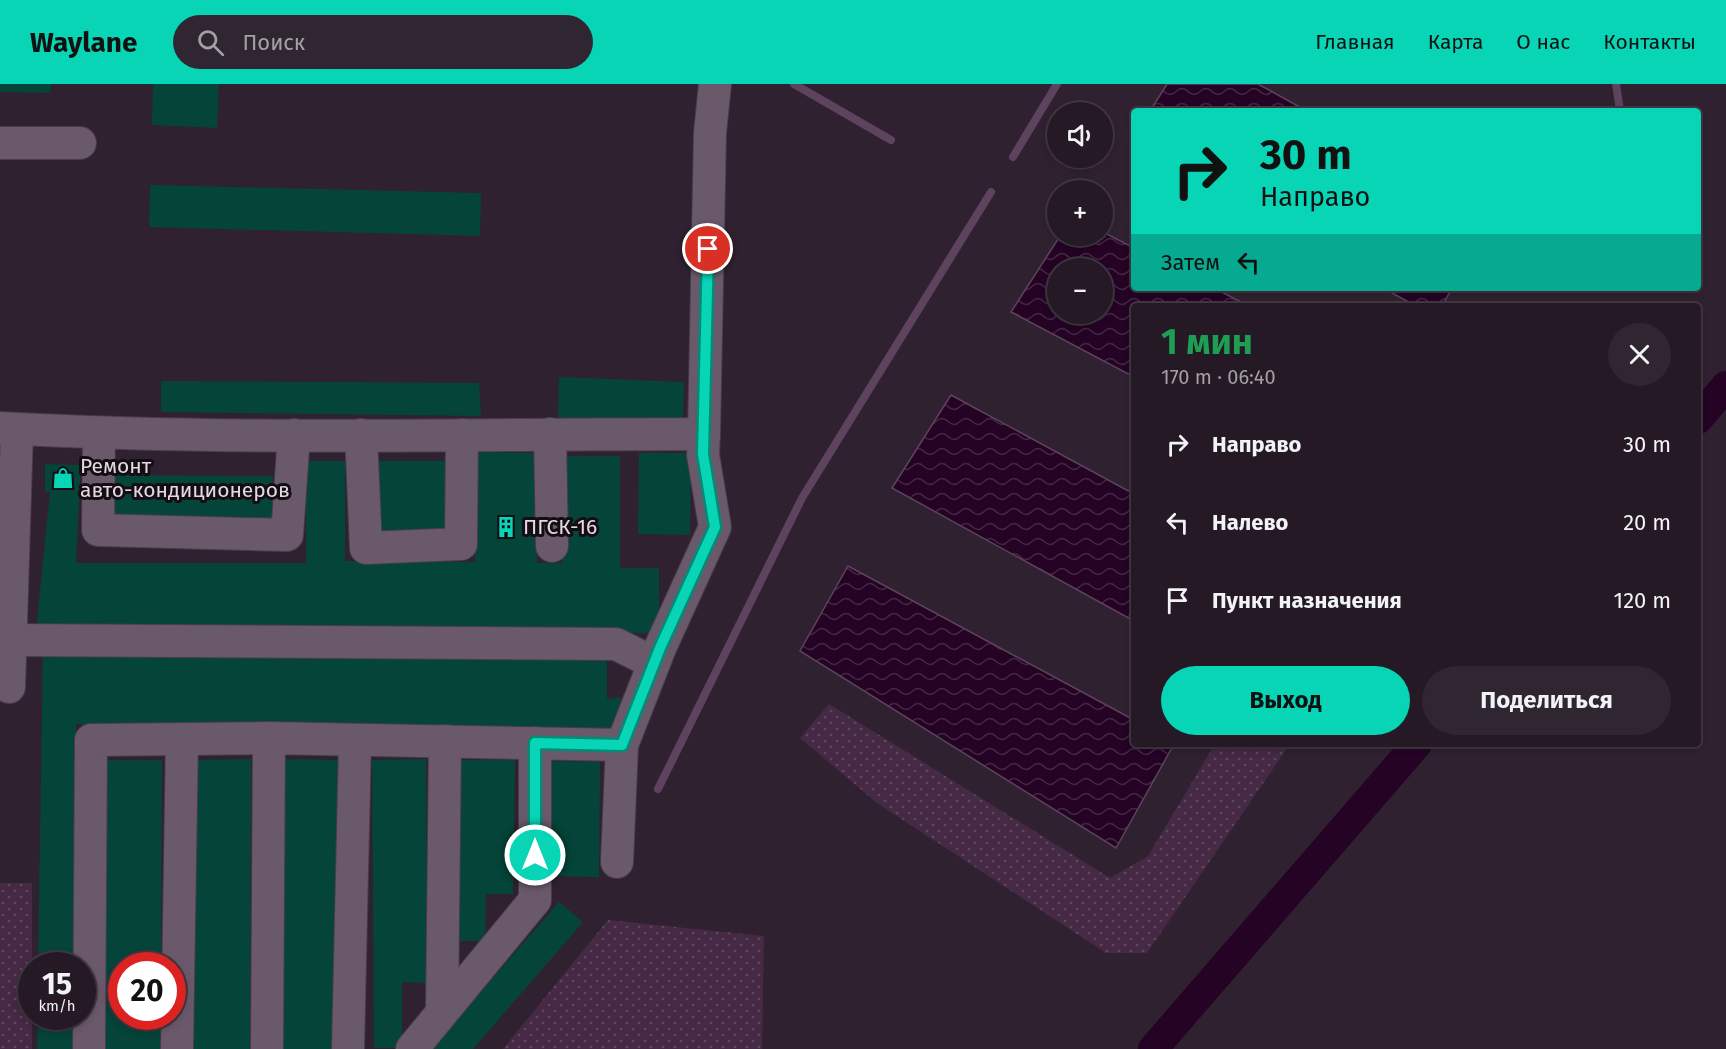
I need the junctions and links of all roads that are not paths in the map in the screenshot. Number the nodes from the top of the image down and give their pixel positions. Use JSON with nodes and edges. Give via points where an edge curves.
{"nodes":[{"id":1,"x":715,"y":84,"type":"edge"},
{"id":2,"x":0,"y":143,"type":"edge"},
{"id":3,"x":80,"y":143,"type":"dead end"},
{"id":4,"x":8,"y":429,"type":"edge"},
{"id":5,"x":99,"y":433,"type":"junction"},
{"id":6,"x":550,"y":434,"type":"junction"},
{"id":7,"x":704,"y":434,"type":"junction"},
{"id":8,"x":294,"y":435,"type":"junction"},
{"id":9,"x":361,"y":435,"type":"junction"},
{"id":10,"x":462,"y":435,"type":"junction"},
{"id":11,"x":552,"y":546,"type":"dead end"},
{"id":12,"x":10,"y":640,"type":"junction"},
{"id":13,"x":654,"y":663,"type":"junction"},
{"id":14,"x":9,"y":687,"type":"dead end"},
{"id":15,"x":269,"y":738,"type":"junction"},
{"id":16,"x":182,"y":739,"type":"junction"},
{"id":17,"x":355,"y":740,"type":"junction"},
{"id":18,"x":445,"y":741,"type":"junction"},
{"id":19,"x":535,"y":743,"type":"junction"},
{"id":20,"x":622,"y":745,"type":"junction"},
{"id":21,"x":617,"y":862,"type":"dead end"},
{"id":22,"x":442,"y":1012,"type":"junction"},
{"id":23,"x":89,"y":1049,"type":"edge"},
{"id":24,"x":177,"y":1049,"type":"edge"},
{"id":25,"x":267,"y":1049,"type":"edge"},
{"id":26,"x":348,"y":1049,"type":"edge"},
{"id":27,"x":412,"y":1049,"type":"edge"}],
"edges":[{"from":1,"to":7,"type":"lane","via":[[710,133]]},
{"from":2,"to":3,"type":"lane"},
{"from":4,"to":5,"type":"lane"},
{"from":4,"to":12,"type":"lane"},
{"from":5,"to":8,"type":"lane"},
{"from":5,"to":8,"type":"lane","via":[[98,530],[287,535]]},
{"from":6,"to":7,"type":"lane"},
{"from":6,"to":10,"type":"lane"},
{"from":6,"to":11,"type":"lane"},
{"from":7,"to":13,"type":"lane","via":[[703,454],[715,527]]},
{"from":8,"to":9,"type":"lane"},
{"from":9,"to":10,"type":"lane"},
{"from":9,"to":10,"type":"lane","via":[[366,548],[461,544]]},
{"from":12,"to":13,"type":"lane","via":[[616,644]]},
{"from":12,"to":14,"type":"lane"},
{"from":13,"to":20,"type":"lane"},
{"from":15,"to":16,"type":"lane"},
{"from":15,"to":17,"type":"lane"},
{"from":15,"to":25,"type":"lane"},
{"from":16,"to":23,"type":"lane","via":[[91,740]]},
{"from":16,"to":24,"type":"lane"},
{"from":17,"to":18,"type":"lane"},
{"from":17,"to":26,"type":"lane"},
{"from":18,"to":19,"type":"lane"},
{"from":18,"to":22,"type":"lane"},
{"from":19,"to":20,"type":"lane"},
{"from":19,"to":22,"type":"lane","via":[[535,900]]},
{"from":20,"to":21,"type":"lane"},
{"from":22,"to":27,"type":"lane"}]}
